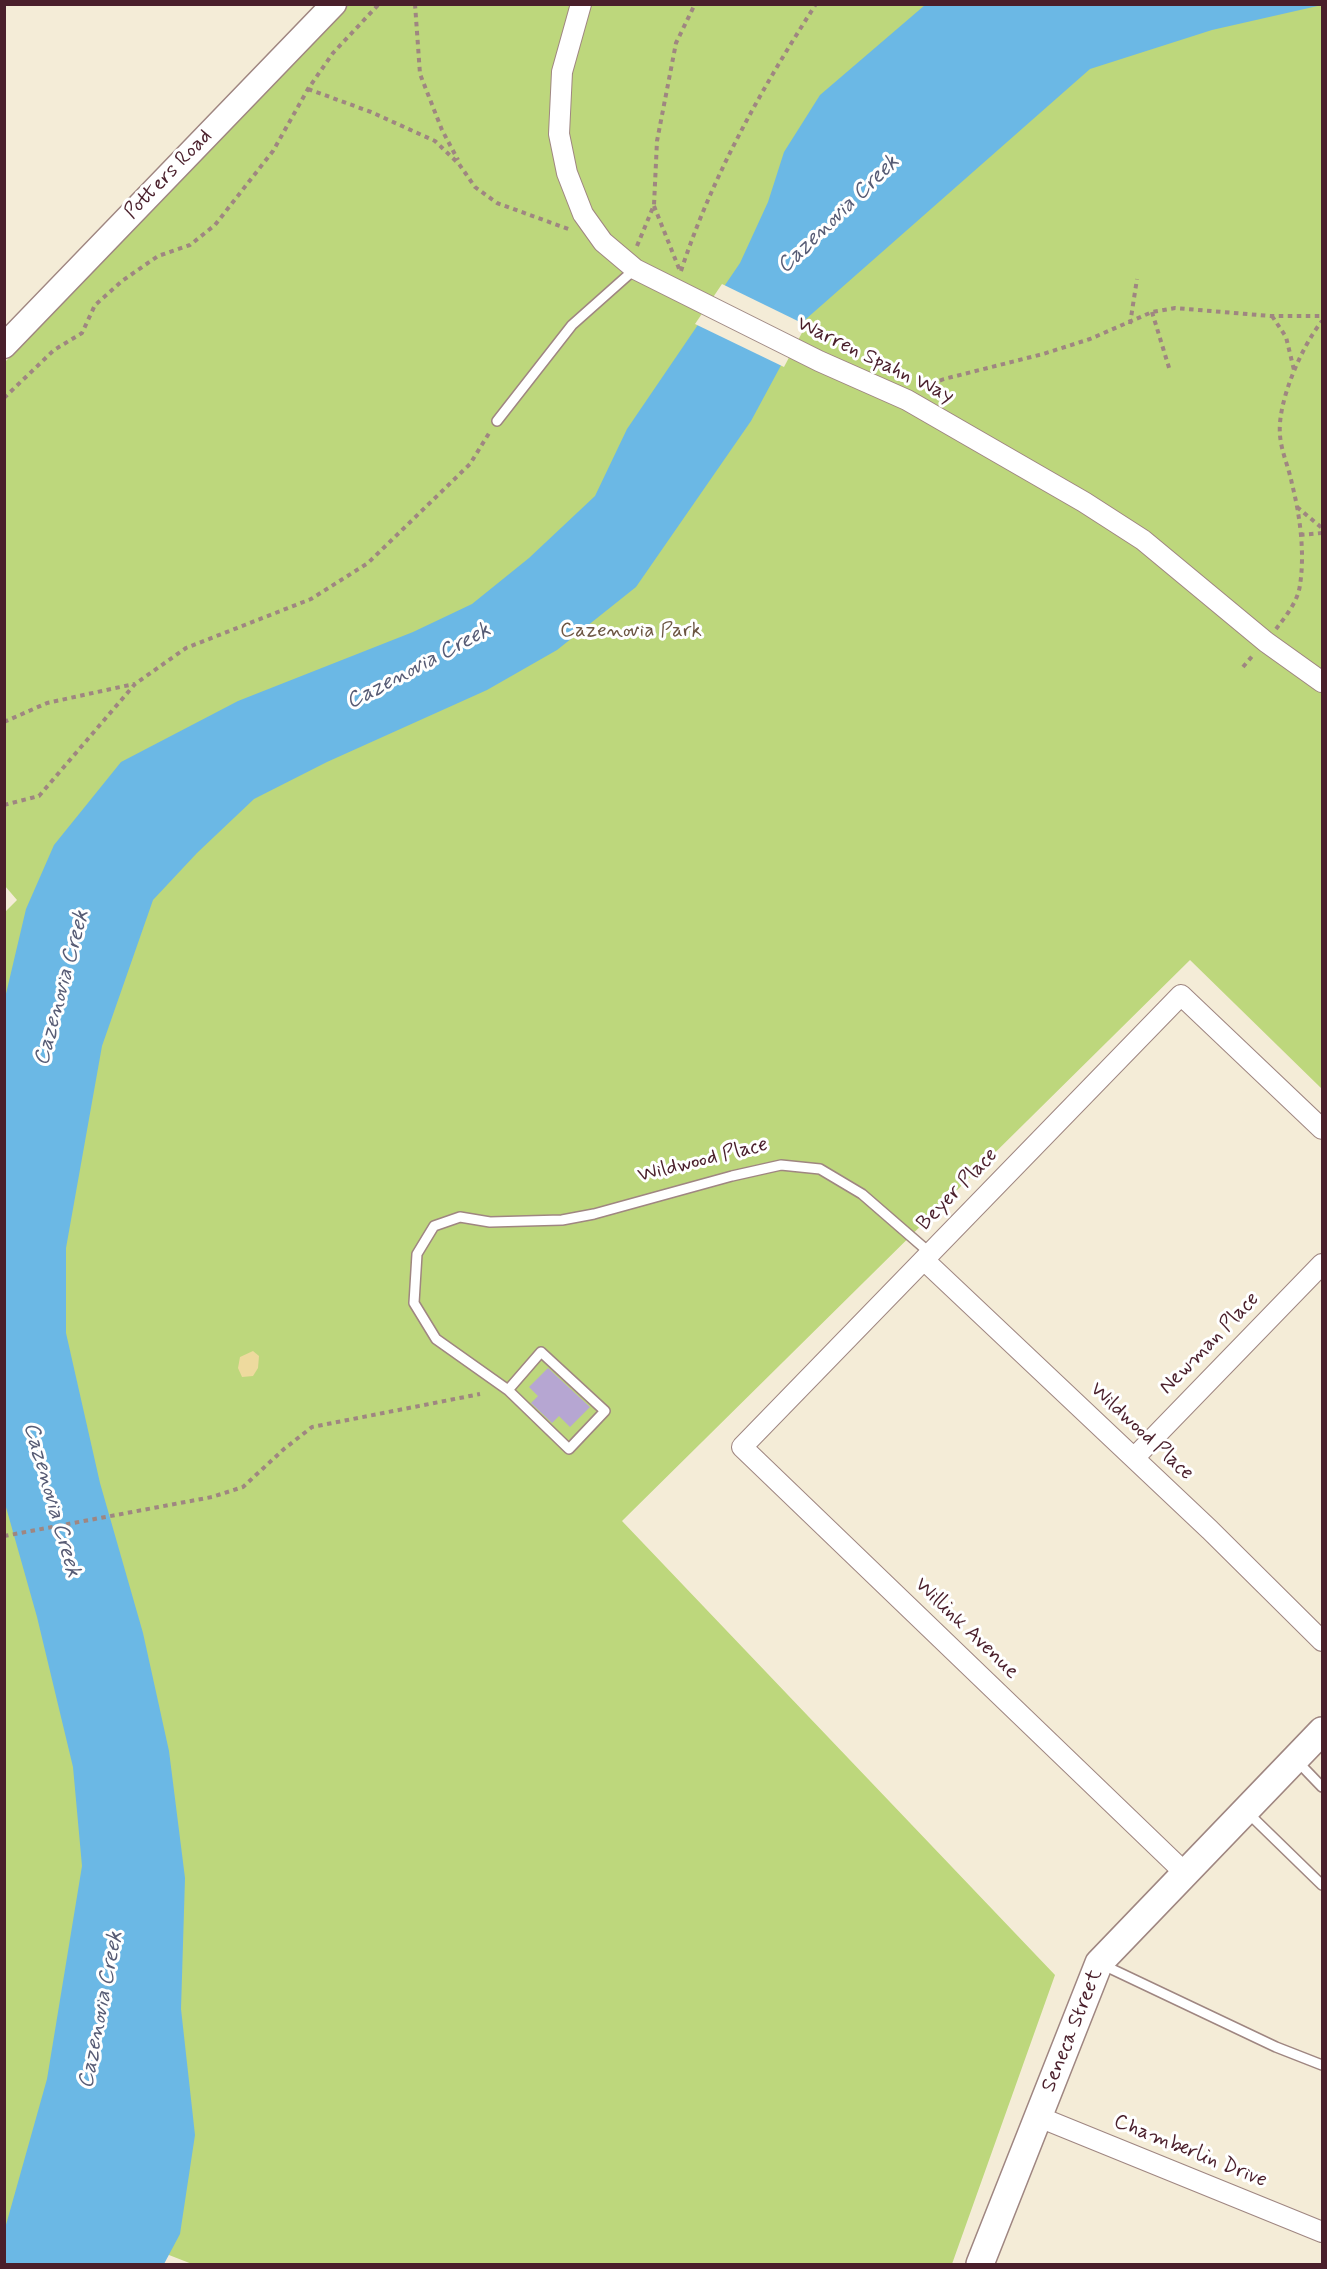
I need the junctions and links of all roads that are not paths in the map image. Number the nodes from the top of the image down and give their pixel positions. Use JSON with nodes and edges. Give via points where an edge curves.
{"nodes":[{"id":1,"x":334,"y":4,"type":"edge"},
{"id":2,"x":580,"y":4,"type":"edge"},
{"id":3,"x":635,"y":269,"type":"junction"},
{"id":4,"x":4,"y":346,"type":"edge"},
{"id":5,"x":497,"y":420,"type":"road end"},
{"id":6,"x":1323,"y":682,"type":"edge"},
{"id":7,"x":1323,"y":1129,"type":"edge"},
{"id":8,"x":927,"y":1257,"type":"junction"},
{"id":9,"x":1323,"y":1264,"type":"edge"},
{"id":10,"x":508,"y":1390,"type":"junction"},
{"id":11,"x":770,"y":1418,"type":"joint"},
{"id":12,"x":1134,"y":1458,"type":"junction"},
{"id":13,"x":1323,"y":1641,"type":"edge"},
{"id":14,"x":1323,"y":1731,"type":"edge"},
{"id":15,"x":1295,"y":1760,"type":"junction"},
{"id":16,"x":1323,"y":1787,"type":"edge"},
{"id":17,"x":1246,"y":1810,"type":"junction"},
{"id":18,"x":1185,"y":1873,"type":"junction"},
{"id":19,"x":1323,"y":1885,"type":"edge"},
{"id":20,"x":1099,"y":1963,"type":"junction"},
{"id":21,"x":1323,"y":2065,"type":"edge"},
{"id":22,"x":1039,"y":2116,"type":"junction"},
{"id":23,"x":1323,"y":2232,"type":"edge"},
{"id":24,"x":981,"y":2265,"type":"edge"}],
"edges":[{"from":1,"to":4,"type":"street","name":"Potters Road"},
{"from":2,"to":3,"type":"street","name":"Warren Spahn Way","via":[[562,72],[559,101],[567,173],[583,214],[603,242]]},
{"from":3,"to":5,"type":"lane","via":[[572,325]]},
{"from":3,"to":6,"type":"street","name":"Warren Spahn Way","via":[[819,361],[907,400],[1084,502],[1143,540],[1266,642]]},
{"from":7,"to":8,"type":"street","name":"Beyer Place","via":[[1181,995]]},
{"from":8,"to":10,"type":"lane","name":"Wildwood Place","via":[[862,1194],[820,1169],[781,1166],[562,1220],[490,1222],[460,1217],[434,1226],[417,1254],[414,1303],[436,1339]]},
{"from":8,"to":11,"type":"street","name":"Beyer Place"},
{"from":8,"to":12,"type":"street","name":"Wildwood Place"},
{"from":9,"to":12,"type":"street","name":"Newman Place"},
{"from":10,"to":10,"type":"lane","via":[[569,1449],[605,1411],[541,1352]]},
{"from":11,"to":18,"type":"street","name":"Willink Avenue","via":[[742,1447]]},
{"from":12,"to":13,"type":"street","name":"Wildwood Place"},
{"from":14,"to":15,"type":"main road","name":"Seneca Street"},
{"from":15,"to":16,"type":"lane"},
{"from":15,"to":17,"type":"main road","name":"Seneca Street"},
{"from":17,"to":18,"type":"main road","name":"Seneca Street"},
{"from":17,"to":19,"type":"lane"},
{"from":18,"to":20,"type":"main road","name":"Seneca Street"},
{"from":20,"to":21,"type":"lane","via":[[1276,2047]]},
{"from":20,"to":22,"type":"main road","name":"Seneca Street"},
{"from":22,"to":23,"type":"street","name":"Chamberlin Drive"},
{"from":22,"to":24,"type":"main road","name":"Seneca Street"}]}
